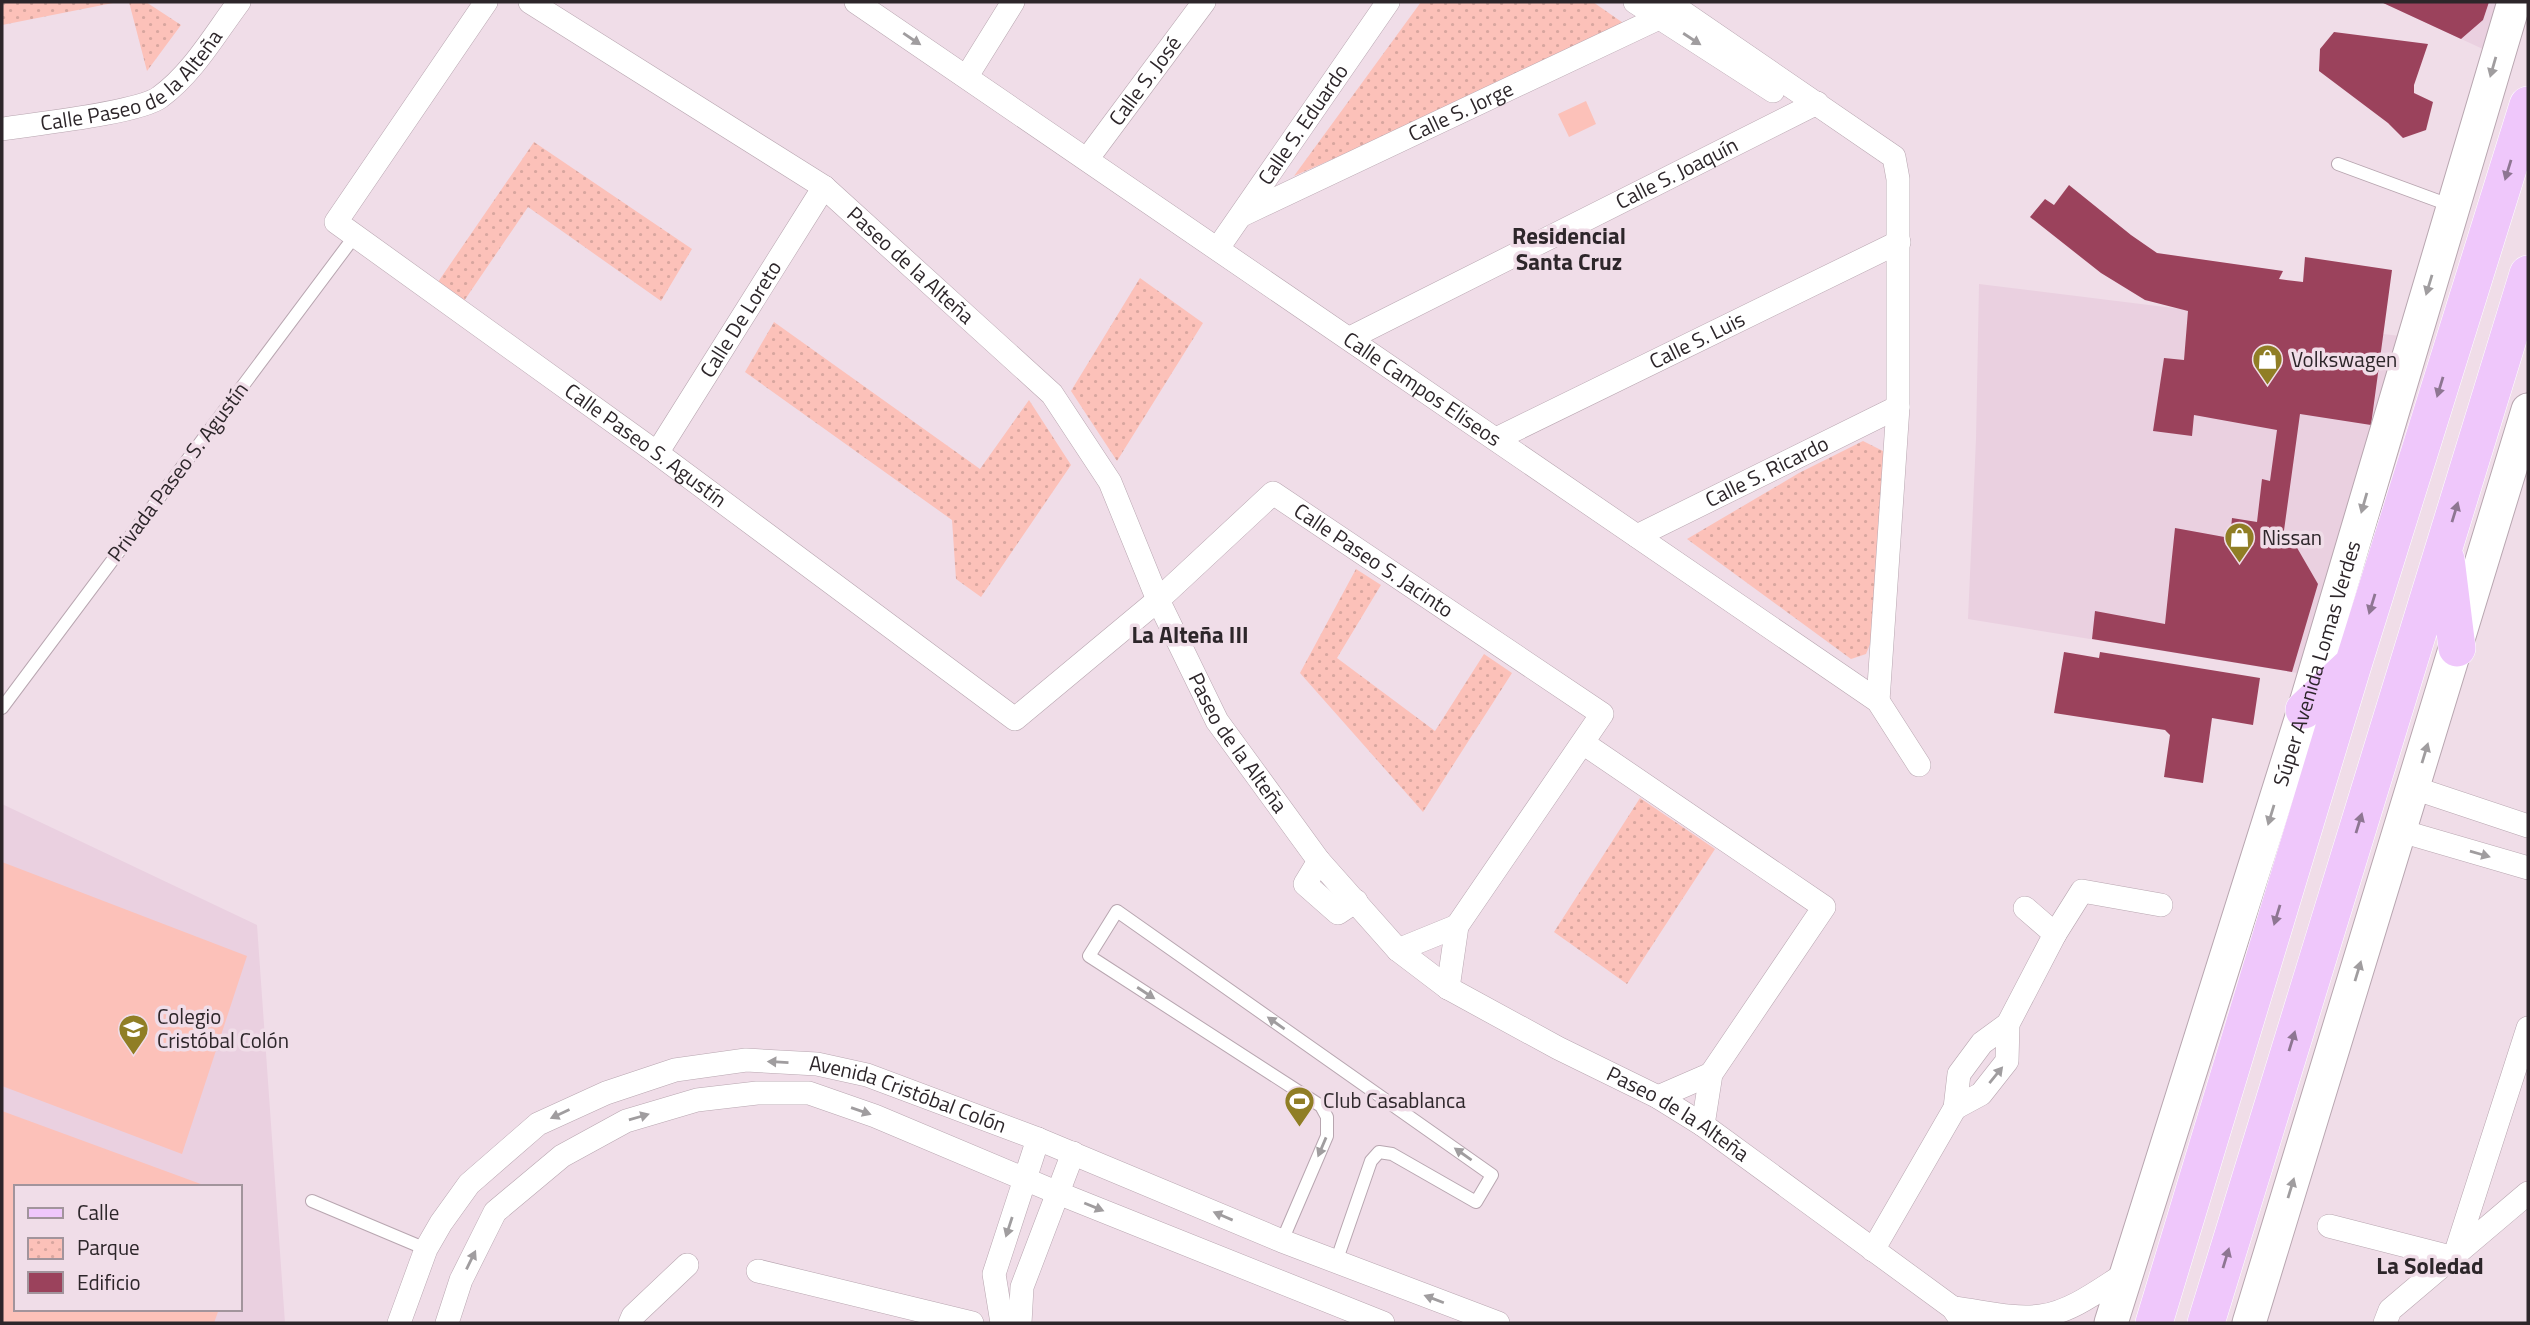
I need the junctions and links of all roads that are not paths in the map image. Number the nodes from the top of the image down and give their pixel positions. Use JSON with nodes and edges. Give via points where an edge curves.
{"nodes":[{"id":1,"x":239,"y":2,"type":"edge"},
{"id":2,"x":486,"y":2,"type":"edge"},
{"id":3,"x":530,"y":2,"type":"edge"},
{"id":4,"x":856,"y":2,"type":"edge"},
{"id":5,"x":1013,"y":2,"type":"edge"},
{"id":6,"x":1204,"y":2,"type":"edge"},
{"id":7,"x":1388,"y":2,"type":"edge"},
{"id":8,"x":1635,"y":2,"type":"edge"},
{"id":9,"x":2514,"y":2,"type":"edge"},
{"id":10,"x":1668,"y":9,"type":"edge"},
{"id":11,"x":967,"y":76,"type":"junction"},
{"id":12,"x":2528,"y":105,"type":"edge"},
{"id":13,"x":1810,"y":106,"type":"junction"},
{"id":14,"x":2,"y":129,"type":"edge"},
{"id":15,"x":1088,"y":158,"type":"junction"},
{"id":16,"x":2338,"y":164,"type":"dead end"},
{"id":17,"x":824,"y":187,"type":"junction"},
{"id":18,"x":2452,"y":206,"type":"junction"},
{"id":19,"x":1242,"y":215,"type":"junction"},
{"id":20,"x":354,"y":237,"type":"junction"},
{"id":21,"x":1899,"y":242,"type":"junction"},
{"id":22,"x":1218,"y":248,"type":"junction"},
{"id":23,"x":2528,"y":274,"type":"edge"},
{"id":24,"x":1350,"y":338,"type":"junction"},
{"id":25,"x":1898,"y":407,"type":"junction"},
{"id":26,"x":2528,"y":410,"type":"edge"},
{"id":27,"x":1496,"y":439,"type":"junction"},
{"id":28,"x":657,"y":453,"type":"junction"},
{"id":29,"x":1637,"y":536,"type":"junction"},
{"id":30,"x":2444,"y":547,"type":"junction"},
{"id":31,"x":1158,"y":600,"type":"junction"},
{"id":32,"x":2457,"y":648,"type":"junction"},
{"id":33,"x":2353,"y":665,"type":"junction"},
{"id":34,"x":1878,"y":701,"type":"junction"},
{"id":35,"x":2,"y":708,"type":"edge"},
{"id":36,"x":2304,"y":710,"type":"junction"},
{"id":37,"x":1583,"y":743,"type":"junction"},
{"id":38,"x":1919,"y":765,"type":"dead end"},
{"id":39,"x":2414,"y":788,"type":"junction"},
{"id":40,"x":2528,"y":825,"type":"edge"},
{"id":41,"x":2401,"y":831,"type":"junction"},
{"id":42,"x":2522,"y":866,"type":"edge"},
{"id":43,"x":2161,"y":905,"type":"dead end"},
{"id":44,"x":2025,"y":908,"type":"dead end"},
{"id":45,"x":1457,"y":926,"type":"junction"},
{"id":46,"x":2055,"y":934,"type":"junction"},
{"id":47,"x":1398,"y":950,"type":"junction"},
{"id":48,"x":1448,"y":988,"type":"junction"},
{"id":49,"x":2528,"y":1028,"type":"edge"},
{"id":50,"x":1711,"y":1074,"type":"junction"},
{"id":51,"x":1658,"y":1097,"type":"junction"},
{"id":52,"x":1703,"y":1125,"type":"junction"},
{"id":53,"x":1038,"y":1139,"type":"junction"},
{"id":54,"x":1073,"y":1153,"type":"junction"},
{"id":55,"x":1024,"y":1178,"type":"junction"},
{"id":56,"x":1058,"y":1193,"type":"junction"},
{"id":57,"x":2528,"y":1193,"type":"edge"},
{"id":58,"x":312,"y":1201,"type":"dead end"},
{"id":59,"x":2329,"y":1226,"type":"dead end"},
{"id":60,"x":1282,"y":1241,"type":"junction"},
{"id":61,"x":426,"y":1249,"type":"junction"},
{"id":62,"x":1873,"y":1250,"type":"junction"},
{"id":63,"x":2454,"y":1258,"type":"junction"},
{"id":64,"x":1336,"y":1262,"type":"junction"},
{"id":65,"x":687,"y":1265,"type":"dead end"},
{"id":66,"x":758,"y":1271,"type":"dead end"},
{"id":67,"x":2128,"y":1272,"type":"junction"},
{"id":68,"x":1958,"y":1316,"type":"edge"},
{"id":69,"x":2046,"y":1320,"type":"edge"},
{"id":70,"x":632,"y":1321,"type":"edge"},
{"id":71,"x":400,"y":1323,"type":"edge"},
{"id":72,"x":447,"y":1323,"type":"edge"},
{"id":73,"x":972,"y":1323,"type":"edge"},
{"id":74,"x":1002,"y":1323,"type":"edge"},
{"id":75,"x":1020,"y":1323,"type":"edge"},
{"id":76,"x":1384,"y":1323,"type":"edge"},
{"id":77,"x":1498,"y":1323,"type":"edge"},
{"id":78,"x":2111,"y":1323,"type":"edge"},
{"id":79,"x":2154,"y":1323,"type":"edge"},
{"id":80,"x":2206,"y":1323,"type":"edge"},
{"id":81,"x":2249,"y":1323,"type":"edge"},
{"id":82,"x":2385,"y":1323,"type":"edge"}],
"edges":[{"from":1,"to":14,"type":"street","name":"Calle Paseo de la Alteña","via":[[185,75],[158,99],[123,110]]},
{"from":2,"to":20,"type":"street","name":"Calle Paseo S. Agustín","via":[[336,222]]},
{"from":3,"to":17,"type":"street","name":"Paseo de la Alteña"},
{"from":4,"to":11,"type":"street","name":"Calle Campos Eliseos","one_way":true},
{"from":5,"to":11,"type":"street"},
{"from":6,"to":15,"type":"street","name":"Calle S. José"},
{"from":7,"to":19,"type":"street","name":"Calle S. Eduardo"},
{"from":8,"to":10,"type":"street"},
{"from":9,"to":18,"type":"main road","name":"Súper Avenida Lomas Verdes","one_way":true},
{"from":10,"to":13,"type":"street"},
{"from":10,"to":19,"type":"street","name":"Calle S. Jorge"},
{"from":11,"to":15,"type":"street","name":"Calle Campos Eliseos"},
{"from":12,"to":33,"type":"main road","name":"Súper Avenida Lomas Verdes","one_way":true},
{"from":13,"to":21,"type":"street","via":[[1898,178]]},
{"from":13,"to":24,"type":"street","name":"Calle S. Joaquín"},
{"from":15,"to":22,"type":"street","name":"Calle Campos Eliseos"},
{"from":16,"to":18,"type":"lane"},
{"from":17,"to":28,"type":"street","name":"Calle De Loreto"},
{"from":17,"to":31,"type":"street","name":"Paseo de la Alteña","via":[[1052,394],[1110,482]]},
{"from":18,"to":36,"type":"main road","name":"Súper Avenida Lomas Verdes","one_way":true},
{"from":19,"to":22,"type":"street","name":"Calle S. Eduardo"},
{"from":20,"to":28,"type":"street","name":"Calle Paseo S. Agustín"},
{"from":20,"to":35,"type":"lane","name":"Privada Paseo S. Agustín"},
{"from":21,"to":25,"type":"street"},
{"from":21,"to":27,"type":"street","name":"Calle S. Luis"},
{"from":22,"to":24,"type":"street","name":"Calle Campos Eliseos"},
{"from":30,"to":23,"type":"main road","one_way":true},
{"from":24,"to":27,"type":"street","name":"Calle Campos Eliseos"},
{"from":25,"to":29,"type":"street","name":"Calle S. Ricardo"},
{"from":25,"to":34,"type":"street"},
{"from":26,"to":32,"type":"main road"},
{"from":27,"to":29,"type":"street","name":"Calle Campos Eliseos"},
{"from":28,"to":31,"type":"street","name":"Calle Paseo S. Agustín","via":[[1014,719]]},
{"from":29,"to":34,"type":"street","name":"Calle Campos Eliseos"},
{"from":30,"to":32,"type":"main road"},
{"from":80,"to":30,"type":"main road","one_way":true},
{"from":31,"to":37,"type":"street","name":"Calle Paseo S. Jacinto","via":[[1273,493],[1602,714]]},
{"from":31,"to":47,"type":"street","name":"Paseo de la Alteña","via":[[1217,721],[1319,861]]},
{"from":39,"to":32,"type":"main road","one_way":true},
{"from":33,"to":36,"type":"main road"},
{"from":33,"to":79,"type":"main road","name":"Súper Avenida Lomas Verdes","one_way":true},
{"from":34,"to":38,"type":"street","name":"Calle Campos Eliseos"},
{"from":36,"to":67,"type":"main road","name":"Súper Avenida Lomas Verdes","one_way":true},
{"from":37,"to":45,"type":"street"},
{"from":37,"to":50,"type":"street","via":[[1824,906]]},
{"from":39,"to":40,"type":"street"},
{"from":39,"to":41,"type":"main road"},
{"from":40,"to":42,"type":"street"},
{"from":41,"to":42,"type":"street","one_way":true},
{"from":81,"to":41,"type":"main road","one_way":true},
{"from":43,"to":46,"type":"street","via":[[2082,891]]},
{"from":44,"to":46,"type":"street"},
{"from":45,"to":47,"type":"street"},
{"from":45,"to":48,"type":"street"},
{"from":46,"to":62,"type":"street","via":[[2008,1024],[1982,1043],[1959,1074],[1955,1108]]},
{"from":47,"to":48,"type":"street","name":"Paseo de la Alteña"},
{"from":48,"to":51,"type":"street","name":"Paseo de la Alteña"},
{"from":49,"to":63,"type":"street"},
{"from":50,"to":51,"type":"street"},
{"from":50,"to":52,"type":"street"},
{"from":51,"to":52,"type":"street","name":"Paseo de la Alteña"},
{"from":52,"to":62,"type":"street","name":"Paseo de la Alteña"},
{"from":53,"to":54,"type":"street","name":"Avenida Cristóbal Colón"},
{"from":53,"to":55,"type":"street"},
{"from":53,"to":61,"type":"street","name":"Avenida Cristóbal Colón","one_way":true,"via":[[867,1075],[817,1064],[746,1060],[675,1070],[606,1093],[538,1124],[468,1184]]},
{"from":54,"to":56,"type":"street"},
{"from":60,"to":54,"type":"street","name":"Avenida Cristóbal Colón","one_way":true},
{"from":55,"to":56,"type":"street","name":"Avenida Cristóbal Colón"},
{"from":72,"to":55,"type":"street","name":"Avenida Cristóbal Colón","one_way":true,"via":[[461,1280],[495,1212],[562,1156],[594,1138],[626,1121],[697,1100],[809,1093]]},
{"from":55,"to":74,"type":"street","one_way":true,"via":[[994,1274]]},
{"from":56,"to":75,"type":"street","via":[[1022,1287]]},
{"from":56,"to":76,"type":"street","name":"Avenida Cristóbal Colón","one_way":true},
{"from":57,"to":63,"type":"street"},
{"from":58,"to":61,"type":"lane"},
{"from":59,"to":63,"type":"street"},
{"from":60,"to":64,"type":"street","name":"Avenida Cristóbal Colón"},
{"from":64,"to":60,"type":"lane","one_way":true,"via":[[1371,1161],[1379,1152],[1392,1154],[1476,1202],[1492,1174],[1117,911],[1089,956],[1321,1106],[1327,1117],[1327,1136]]},
{"from":61,"to":71,"type":"street","name":"Avenida Cristóbal Colón"},
{"from":62,"to":68,"type":"street","name":"Paseo de la Alteña"},
{"from":63,"to":82,"type":"street","via":[[2390,1310]]},
{"from":77,"to":64,"type":"street","name":"Avenida Cristóbal Colón","one_way":true},
{"from":65,"to":70,"type":"street"},
{"from":66,"to":73,"type":"street"},
{"from":67,"to":69,"type":"street","name":"Paseo de la Alteña"},
{"from":67,"to":78,"type":"main road","name":"Súper Avenida Lomas Verdes"},
{"from":68,"to":69,"type":"street","name":"Paseo de la Alteña"}]}
